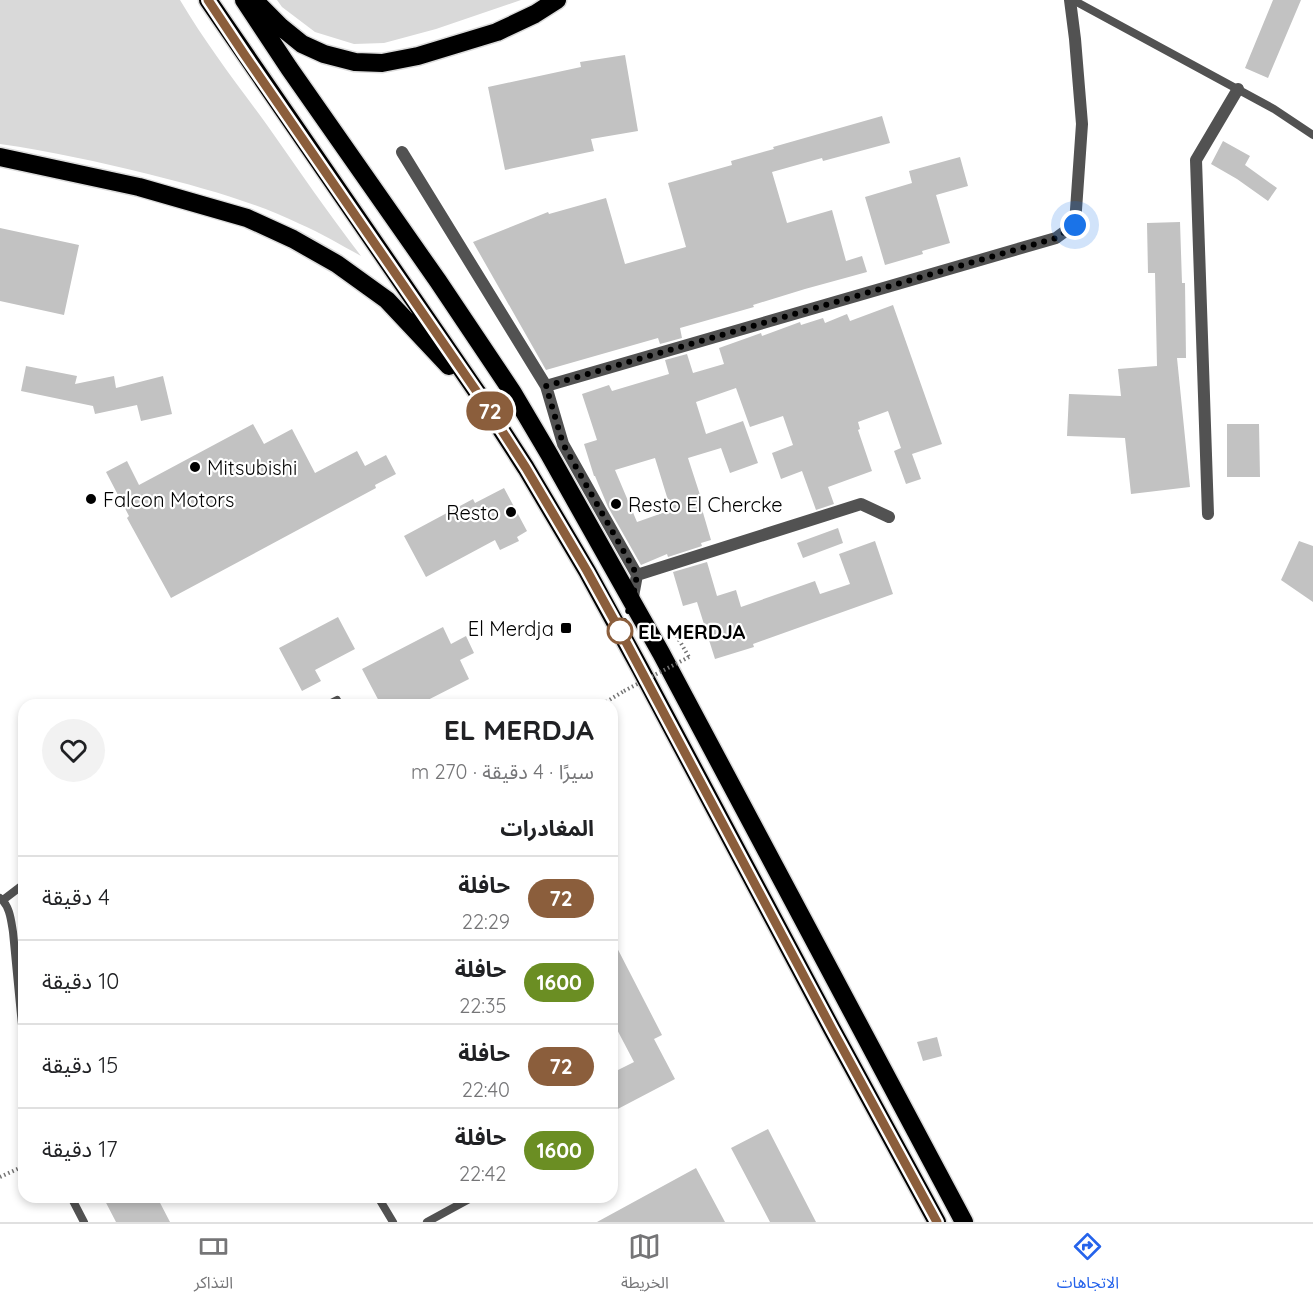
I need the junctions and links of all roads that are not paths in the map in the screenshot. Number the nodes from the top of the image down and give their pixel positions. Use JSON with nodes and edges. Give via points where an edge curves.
{"nodes":[{"id":1,"x":208,"y":0,"type":"edge"},
{"id":2,"x":244,"y":0,"type":"edge"},
{"id":3,"x":254,"y":0,"type":"edge"},
{"id":4,"x":557,"y":0,"type":"edge"},
{"id":5,"x":1071,"y":0,"type":"edge"},
{"id":6,"x":1238,"y":89,"type":"junction"},
{"id":7,"x":1313,"y":135,"type":"edge"},
{"id":8,"x":402,"y":152,"type":"dead end"},
{"id":9,"x":0,"y":157,"type":"edge"},
{"id":10,"x":546,"y":386,"type":"junction"},
{"id":11,"x":477,"y":392,"type":"junction"},
{"id":12,"x":1208,"y":514,"type":"dead end"},
{"id":13,"x":889,"y":517,"type":"dead end"},
{"id":14,"x":637,"y":575,"type":"junction"},
{"id":15,"x":632,"y":602,"type":"junction"},
{"id":16,"x":18,"y":888,"type":"edge"},
{"id":17,"x":2,"y":899,"type":"edge"},
{"id":18,"x":18,"y":978,"type":"edge"},
{"id":19,"x":74,"y":1203,"type":"edge"},
{"id":20,"x":382,"y":1203,"type":"edge"},
{"id":21,"x":462,"y":1203,"type":"edge"},
{"id":22,"x":84,"y":1222,"type":"edge"},
{"id":23,"x":393,"y":1222,"type":"edge"},
{"id":24,"x":427,"y":1222,"type":"edge"},
{"id":25,"x":937,"y":1222,"type":"edge"},
{"id":26,"x":964,"y":1222,"type":"edge"}],
"edges":[{"from":1,"to":11,"type":"highway"},
{"from":2,"to":15,"type":"highway","via":[[513,393]]},
{"from":3,"to":4,"type":"highway","via":[[302,44],[355,62],[382,63],[497,32]]},
{"from":5,"to":6,"type":"lane"},
{"from":5,"to":10,"type":"street","via":[[1082,124],[1075,225],[1056,238]]},
{"from":6,"to":7,"type":"lane"},
{"from":6,"to":12,"type":"street","via":[[1196,160]]},
{"from":8,"to":10,"type":"street"},
{"from":9,"to":11,"type":"highway","via":[[139,187],[247,218],[293,239],[387,300]]},
{"from":10,"to":14,"type":"street","via":[[563,444]]},
{"from":11,"to":25,"type":"highway","via":[[592,581]]},
{"from":13,"to":14,"type":"street","via":[[861,504]]},
{"from":14,"to":15,"type":"street"},
{"from":15,"to":26,"type":"highway"},
{"from":16,"to":17,"type":"lane"},
{"from":17,"to":18,"type":"lane","via":[[14,932]]},
{"from":19,"to":22,"type":"lane"},
{"from":20,"to":23,"type":"lane"},
{"from":21,"to":24,"type":"lane"}]}
